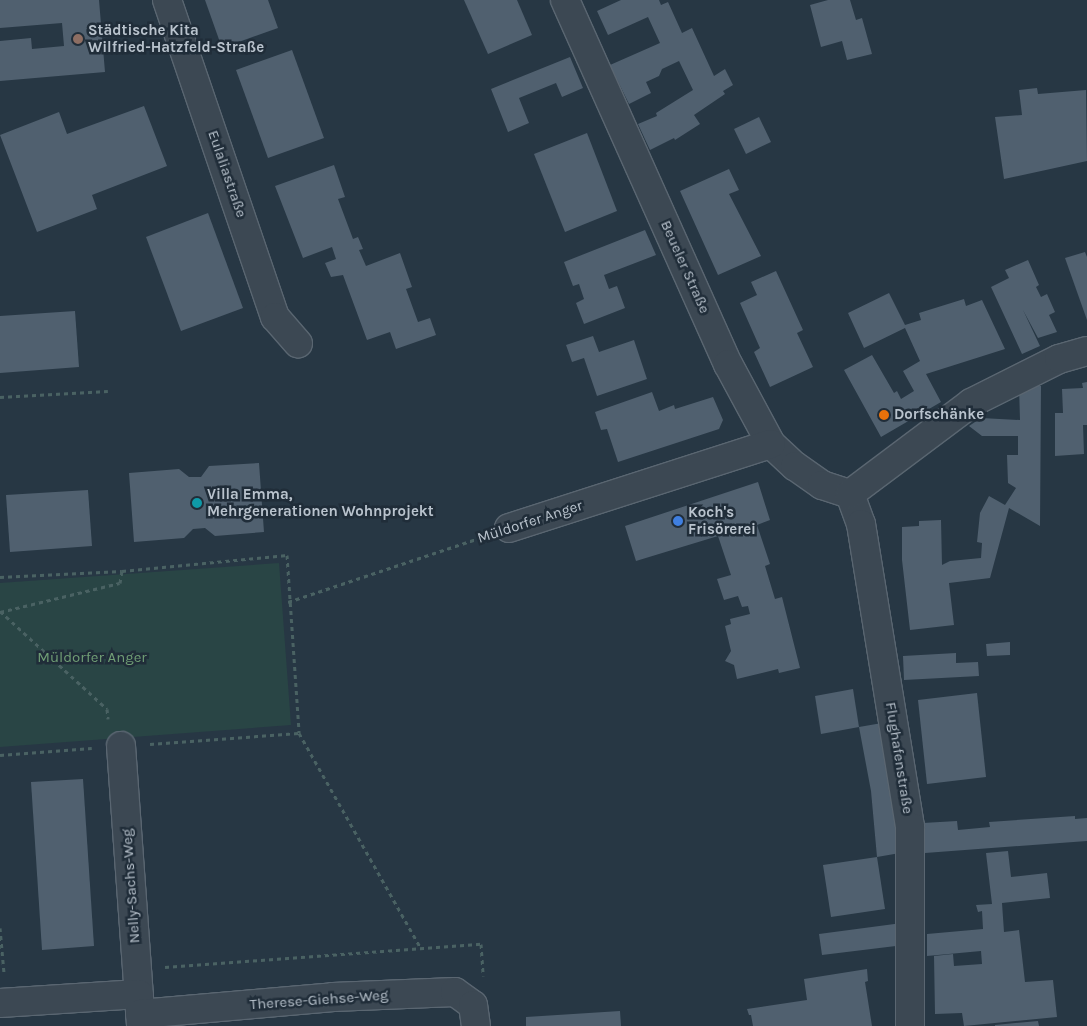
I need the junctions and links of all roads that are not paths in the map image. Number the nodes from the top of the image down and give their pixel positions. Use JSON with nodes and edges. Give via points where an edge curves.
{"nodes":[{"id":1,"x":167,"y":0,"type":"edge"},
{"id":2,"x":564,"y":0,"type":"edge"},
{"id":3,"x":298,"y":343,"type":"dead end"},
{"id":4,"x":1087,"y":351,"type":"edge"},
{"id":5,"x":772,"y":444,"type":"junction"},
{"id":6,"x":850,"y":494,"type":"junction"},
{"id":7,"x":509,"y":528,"type":"road end"},
{"id":8,"x":115,"y":737,"type":"road end"},
{"id":9,"x":140,"y":1001,"type":"edge"},
{"id":10,"x":3,"y":1003,"type":"edge"},
{"id":11,"x":476,"y":1026,"type":"edge"},
{"id":12,"x":910,"y":1026,"type":"edge"}],
"edges":[{"from":1,"to":3,"type":"street","name":"Eulaliastraße","via":[[275,317]]},
{"from":2,"to":5,"type":"street","name":"Beueler Straße","via":[[728,364]]},
{"from":4,"to":6,"type":"street","via":[[1059,359],[971,403]]},
{"from":5,"to":6,"type":"street","name":"Beueler Straße","via":[[822,485]]},
{"from":5,"to":7,"type":"street","name":"Müldorfer Anger"},
{"from":6,"to":12,"type":"street","name":"Flughafenstraße","via":[[861,524],[910,827]]},
{"from":8,"to":9,"type":"street","name":"Nelly-Sachs-Weg"},
{"from":9,"to":10,"type":"street","name":"Therese-Giehse-Weg"},
{"from":9,"to":11,"type":"street","name":"Therese-Giehse-Weg","via":[[455,992],[473,1005]]}]}
